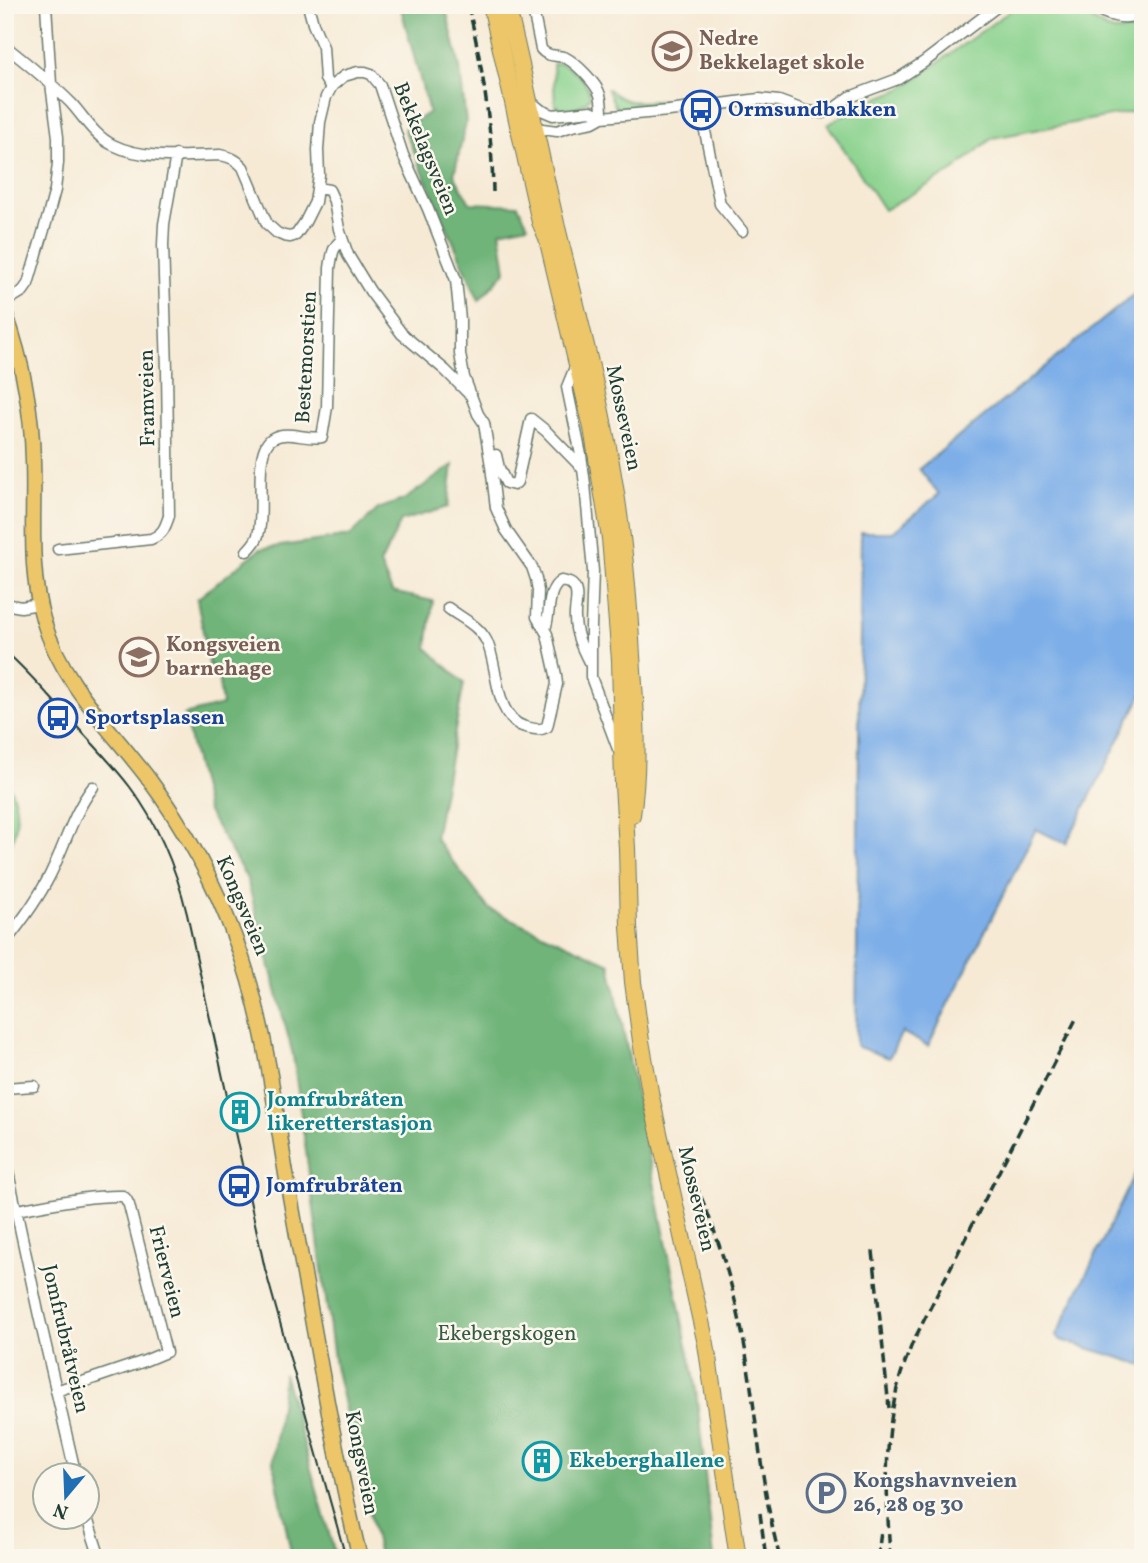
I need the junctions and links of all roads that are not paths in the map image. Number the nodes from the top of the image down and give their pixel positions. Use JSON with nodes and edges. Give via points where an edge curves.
{"nodes":[{"id":1,"x":46,"y":5,"type":"edge"},
{"id":2,"x":308,"y":5,"type":"edge"},
{"id":3,"x":491,"y":5,"type":"edge"},
{"id":4,"x":507,"y":5,"type":"edge"},
{"id":5,"x":532,"y":5,"type":"edge"},
{"id":6,"x":999,"y":5,"type":"edge"},
{"id":7,"x":1090,"y":5,"type":"edge"},
{"id":8,"x":1143,"y":14,"type":"edge"},
{"id":9,"x":5,"y":46,"type":"edge"},
{"id":10,"x":506,"y":77,"type":"junction"},
{"id":11,"x":51,"y":84,"type":"junction"},
{"id":12,"x":332,"y":86,"type":"junction"},
{"id":13,"x":530,"y":101,"type":"junction"},
{"id":14,"x":699,"y":107,"type":"junction"},
{"id":15,"x":553,"y":115,"type":"junction"},
{"id":16,"x":602,"y":117,"type":"junction"},
{"id":17,"x":535,"y":128,"type":"junction"},
{"id":18,"x":176,"y":155,"type":"junction"},
{"id":19,"x":317,"y":188,"type":"junction"},
{"id":20,"x":550,"y":195,"type":"junction"},
{"id":21,"x":742,"y":231,"type":"dead end"},
{"id":22,"x":547,"y":238,"type":"junction"},
{"id":23,"x":342,"y":240,"type":"junction"},
{"id":24,"x":5,"y":302,"type":"edge"},
{"id":25,"x":5,"y":312,"type":"edge"},
{"id":26,"x":577,"y":364,"type":"junction"},
{"id":27,"x":471,"y":396,"type":"junction"},
{"id":28,"x":484,"y":423,"type":"junction"},
{"id":29,"x":583,"y":468,"type":"junction"},
{"id":30,"x":58,"y":548,"type":"dead end"},
{"id":31,"x":247,"y":551,"type":"dead end"},
{"id":32,"x":5,"y":604,"type":"edge"},
{"id":33,"x":39,"y":604,"type":"junction"},
{"id":34,"x":448,"y":608,"type":"dead end"},
{"id":35,"x":545,"y":629,"type":"junction"},
{"id":36,"x":590,"y":664,"type":"junction"},
{"id":37,"x":623,"y":761,"type":"junction"},
{"id":38,"x":93,"y":787,"type":"dead end"},
{"id":39,"x":627,"y":848,"type":"junction"},
{"id":40,"x":5,"y":942,"type":"edge"},
{"id":41,"x":34,"y":1086,"type":"dead end"},
{"id":42,"x":5,"y":1088,"type":"edge"},
{"id":43,"x":5,"y":1158,"type":"edge"},
{"id":44,"x":11,"y":1211,"type":"edge"},
{"id":45,"x":57,"y":1391,"type":"junction"},
{"id":46,"x":73,"y":1462,"type":"edge"},
{"id":47,"x":92,"y":1532,"type":"edge"},
{"id":48,"x":100,"y":1558,"type":"edge"},
{"id":49,"x":360,"y":1558,"type":"edge"},
{"id":50,"x":737,"y":1558,"type":"edge"}],
"edges":[{"from":1,"to":11,"type":"street"},
{"from":2,"to":12,"type":"street","via":[[323,47],[325,79]]},
{"from":3,"to":10,"type":"highway","name":"Mosseveien"},
{"from":4,"to":13,"type":"highway","name":"Mosseveien"},
{"from":5,"to":16,"type":"street","via":[[541,49],[571,61],[595,85]]},
{"from":6,"to":14,"type":"street","via":[[907,74],[850,97],[829,111],[810,113],[759,99]]},
{"from":7,"to":8,"type":"street","via":[[1118,17]]},
{"from":9,"to":11,"type":"street"},
{"from":10,"to":17,"type":"highway"},
{"from":10,"to":22,"type":"highway","name":"Mosseveien"},
{"from":11,"to":18,"type":"street","via":[[113,145],[138,153]]},
{"from":11,"to":24,"type":"street","via":[[58,137],[55,190],[28,284]]},
{"from":12,"to":19,"type":"street","via":[[320,122]]},
{"from":12,"to":27,"type":"street","name":"Bekkelagsveien","via":[[358,72],[371,74],[380,85],[456,280],[460,354]]},
{"from":13,"to":15,"type":"street"},
{"from":13,"to":17,"type":"highway","name":"Mosseveien"},
{"from":14,"to":16,"type":"street"},
{"from":14,"to":21,"type":"street","via":[[720,204]]},
{"from":15,"to":16,"type":"street","via":[[591,111]]},
{"from":15,"to":17,"type":"street"},
{"from":16,"to":17,"type":"street","via":[[557,131]]},
{"from":17,"to":20,"type":"highway","name":"Mosseveien"},
{"from":18,"to":19,"type":"street","via":[[220,155],[237,160],[267,224],[284,236],[296,234],[305,222]]},
{"from":18,"to":30,"type":"street","name":"Framveien","via":[[163,245],[169,516],[164,531],[151,539]]},
{"from":19,"to":23,"type":"street","via":[[330,190]]},
{"from":20,"to":22,"type":"highway","via":[[545,213]]},
{"from":20,"to":39,"type":"highway","name":"Mosseveien","via":[[604,426],[624,548],[637,734]]},
{"from":22,"to":26,"type":"highway","name":"Mosseveien"},
{"from":23,"to":27,"type":"street","via":[[351,262],[396,327]]},
{"from":23,"to":31,"type":"street","name":"Bestemorstien","via":[[333,248],[330,268],[327,407],[321,437],[284,435],[269,441],[261,468],[260,526]]},
{"from":25,"to":33,"type":"main road","name":"Kongsveien","via":[[23,372],[32,429],[34,578]]},
{"from":26,"to":29,"type":"street","name":"Mosseveien","via":[[567,387]]},
{"from":26,"to":37,"type":"highway","name":"Mosseveien","via":[[610,538]]},
{"from":27,"to":28,"type":"street","name":"Bekkelagsveien"},
{"from":28,"to":29,"type":"street","via":[[506,484],[517,482],[531,419]]},
{"from":28,"to":35,"type":"street","name":"Bekkelagsveien","via":[[496,508],[532,567],[538,591],[537,617]]},
{"from":29,"to":36,"type":"street","name":"Mosseveien","via":[[593,571]]},
{"from":32,"to":33,"type":"street"},
{"from":33,"to":49,"type":"main road","name":"Kongsveien","via":[[52,646],[71,681],[161,796],[190,841],[241,955],[264,1041],[317,1348]]},
{"from":34,"to":35,"type":"street","name":"Bekkelagsveien","via":[[484,636],[510,717],[537,730],[547,727],[557,684]]},
{"from":35,"to":36,"type":"street","name":"Bekkelagsveien","via":[[555,584],[570,583],[576,593],[576,630]]},
{"from":36,"to":37,"type":"street","name":"Mosseveien","via":[[593,687]]},
{"from":37,"to":39,"type":"highway","name":"Mosseveien"},
{"from":38,"to":40,"type":"street","via":[[81,803],[48,880]]},
{"from":39,"to":50,"type":"highway","name":"Mosseveien","via":[[631,963],[640,1041],[706,1344]]},
{"from":41,"to":42,"type":"street"},
{"from":43,"to":44,"type":"street","name":"Jomfrubråtveien"},
{"from":44,"to":45,"type":"street","name":"Jomfrubråtveien"},
{"from":44,"to":45,"type":"street","name":"Frierveien","via":[[67,1200],[127,1199],[166,1352]]},
{"from":45,"to":46,"type":"street","name":"Jomfrubråtveien"},
{"from":47,"to":48,"type":"street"}]}
